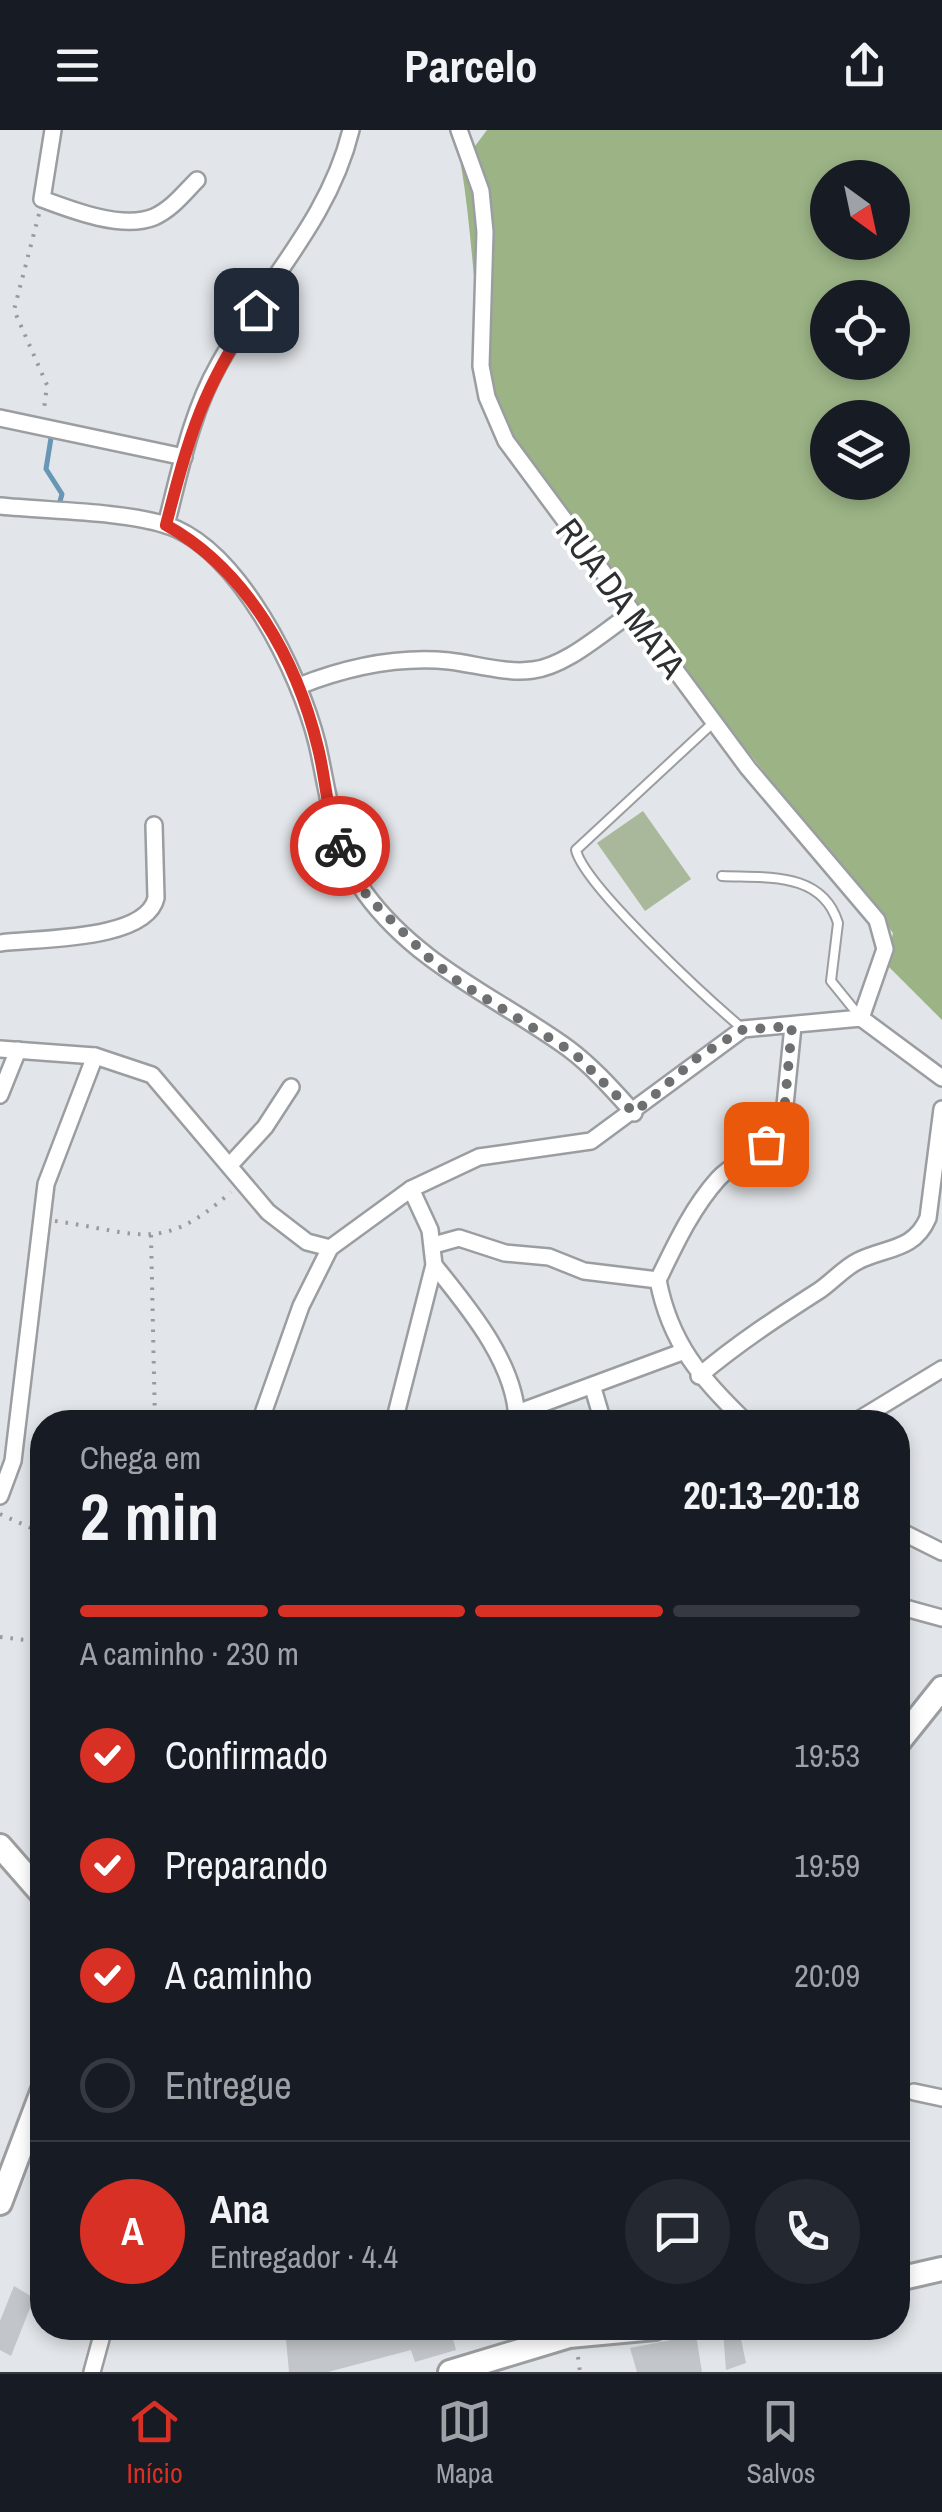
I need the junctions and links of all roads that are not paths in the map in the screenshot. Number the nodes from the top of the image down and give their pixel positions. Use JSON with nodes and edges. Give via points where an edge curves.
{"nodes":[{"id":1,"x":52,"y":130,"type":"edge"},
{"id":2,"x":351,"y":130,"type":"edge"},
{"id":3,"x":459,"y":130,"type":"edge"},
{"id":4,"x":197,"y":180,"type":"dead end"},
{"id":5,"x":0,"y":418,"type":"edge"},
{"id":6,"x":184,"y":457,"type":"junction"},
{"id":7,"x":0,"y":506,"type":"edge"},
{"id":8,"x":166,"y":525,"type":"junction"},
{"id":9,"x":632,"y":613,"type":"junction"},
{"id":10,"x":299,"y":686,"type":"junction"},
{"id":11,"x":714,"y":722,"type":"junction"},
{"id":12,"x":154,"y":825,"type":"dead end"},
{"id":13,"x":722,"y":876,"type":"dead end"},
{"id":14,"x":0,"y":942,"type":"edge"},
{"id":15,"x":861,"y":1018,"type":"junction"},
{"id":16,"x":792,"y":1026,"type":"junction"},
{"id":17,"x":742,"y":1030,"type":"junction"},
{"id":18,"x":0,"y":1049,"type":"edge"},
{"id":19,"x":18,"y":1050,"type":"junction"},
{"id":20,"x":95,"y":1056,"type":"junction"},
{"id":21,"x":942,"y":1078,"type":"edge"},
{"id":22,"x":291,"y":1087,"type":"dead end"},
{"id":23,"x":0,"y":1095,"type":"edge"},
{"id":24,"x":942,"y":1109,"type":"edge"},
{"id":25,"x":634,"y":1113,"type":"junction"},
{"id":26,"x":230,"y":1166,"type":"junction"},
{"id":27,"x":411,"y":1189,"type":"junction"},
{"id":28,"x":434,"y":1244,"type":"junction"},
{"id":29,"x":330,"y":1248,"type":"junction"},
{"id":30,"x":434,"y":1265,"type":"junction"},
{"id":31,"x":658,"y":1280,"type":"junction"},
{"id":32,"x":682,"y":1352,"type":"junction"},
{"id":33,"x":942,"y":1369,"type":"edge"},
{"id":34,"x":699,"y":1376,"type":"junction"},
{"id":35,"x":593,"y":1388,"type":"junction"},
{"id":36,"x":264,"y":1410,"type":"edge"},
{"id":37,"x":397,"y":1410,"type":"edge"},
{"id":38,"x":515,"y":1410,"type":"edge"},
{"id":39,"x":537,"y":1410,"type":"edge"},
{"id":40,"x":599,"y":1410,"type":"edge"},
{"id":41,"x":734,"y":1410,"type":"edge"},
{"id":42,"x":875,"y":1410,"type":"edge"},
{"id":43,"x":1,"y":1491,"type":"edge"},
{"id":44,"x":910,"y":1536,"type":"edge"},
{"id":45,"x":942,"y":1552,"type":"edge"},
{"id":46,"x":910,"y":1609,"type":"edge"},
{"id":47,"x":942,"y":1618,"type":"edge"},
{"id":48,"x":942,"y":1688,"type":"edge"},
{"id":49,"x":910,"y":1728,"type":"edge"},
{"id":50,"x":0,"y":1846,"type":"edge"},
{"id":51,"x":30,"y":1880,"type":"edge"},
{"id":52,"x":914,"y":2092,"type":"dead end"},
{"id":53,"x":942,"y":2098,"type":"edge"},
{"id":54,"x":30,"y":2124,"type":"edge"},
{"id":55,"x":0,"y":2204,"type":"edge"},
{"id":56,"x":942,"y":2269,"type":"edge"},
{"id":57,"x":910,"y":2276,"type":"edge"},
{"id":58,"x":101,"y":2340,"type":"edge"},
{"id":59,"x":545,"y":2340,"type":"edge"},
{"id":60,"x":92,"y":2372,"type":"edge"},
{"id":61,"x":450,"y":2372,"type":"edge"}],
"edges":[{"from":1,"to":4,"type":"street","via":[[42,199],[143,220],[171,207]]},
{"from":2,"to":6,"type":"street","via":[[335,183],[308,232],[219,363]]},
{"from":3,"to":9,"type":"street","name":"RUA DA MATA","via":[[482,191],[480,366],[494,416],[529,478]]},
{"from":5,"to":6,"type":"street"},
{"from":6,"to":8,"type":"street"},
{"from":7,"to":8,"type":"street"},
{"from":8,"to":10,"type":"street","via":[[224,565]]},
{"from":9,"to":10,"type":"street","via":[[531,671],[442,660],[383,662]]},
{"from":9,"to":11,"type":"street","name":"RUA DA MATA"},
{"from":10,"to":25,"type":"street","via":[[336,838],[367,896],[459,982],[574,1053]]},
{"from":11,"to":15,"type":"street","name":"RUA DA MATA","via":[[881,928],[885,949]]},
{"from":11,"to":17,"type":"lane","via":[[576,850],[588,873]]},
{"from":12,"to":14,"type":"street","via":[[156,898],[139,923]]},
{"from":13,"to":15,"type":"lane","via":[[802,882],[817,891],[838,923],[829,975]]},
{"from":15,"to":16,"type":"street"},
{"from":15,"to":21,"type":"street"},
{"from":16,"to":17,"type":"street"},
{"from":16,"to":31,"type":"street","via":[[778,1135],[718,1179]]},
{"from":17,"to":25,"type":"street","via":[[697,1058]]},
{"from":18,"to":19,"type":"street"},
{"from":19,"to":20,"type":"street"},
{"from":19,"to":23,"type":"street"},
{"from":20,"to":26,"type":"street","via":[[152,1075]]},
{"from":20,"to":43,"type":"street","via":[[53,1160],[13,1461]]},
{"from":22,"to":26,"type":"street"},
{"from":24,"to":34,"type":"street","via":[[922,1232],[853,1264]]},
{"from":25,"to":27,"type":"street","via":[[591,1141],[479,1157]]},
{"from":26,"to":29,"type":"street","via":[[291,1232]]},
{"from":27,"to":28,"type":"street"},
{"from":27,"to":29,"type":"street"},
{"from":28,"to":30,"type":"street"},
{"from":28,"to":31,"type":"street","via":[[458,1238],[584,1271]]},
{"from":29,"to":36,"type":"street","via":[[300,1306]]},
{"from":30,"to":37,"type":"street"},
{"from":30,"to":38,"type":"street","via":[[482,1330],[506,1374]]},
{"from":31,"to":32,"type":"street"},
{"from":32,"to":34,"type":"street"},
{"from":32,"to":35,"type":"street"},
{"from":33,"to":42,"type":"street"},
{"from":34,"to":41,"type":"street"},
{"from":35,"to":39,"type":"street"},
{"from":35,"to":40,"type":"street"},
{"from":44,"to":45,"type":"street"},
{"from":46,"to":47,"type":"street"},
{"from":48,"to":49,"type":"main road"},
{"from":50,"to":51,"type":"main road"},
{"from":52,"to":53,"type":"street"},
{"from":54,"to":55,"type":"main road"},
{"from":56,"to":57,"type":"main road"},
{"from":58,"to":60,"type":"street"},
{"from":59,"to":61,"type":"main road"}]}
